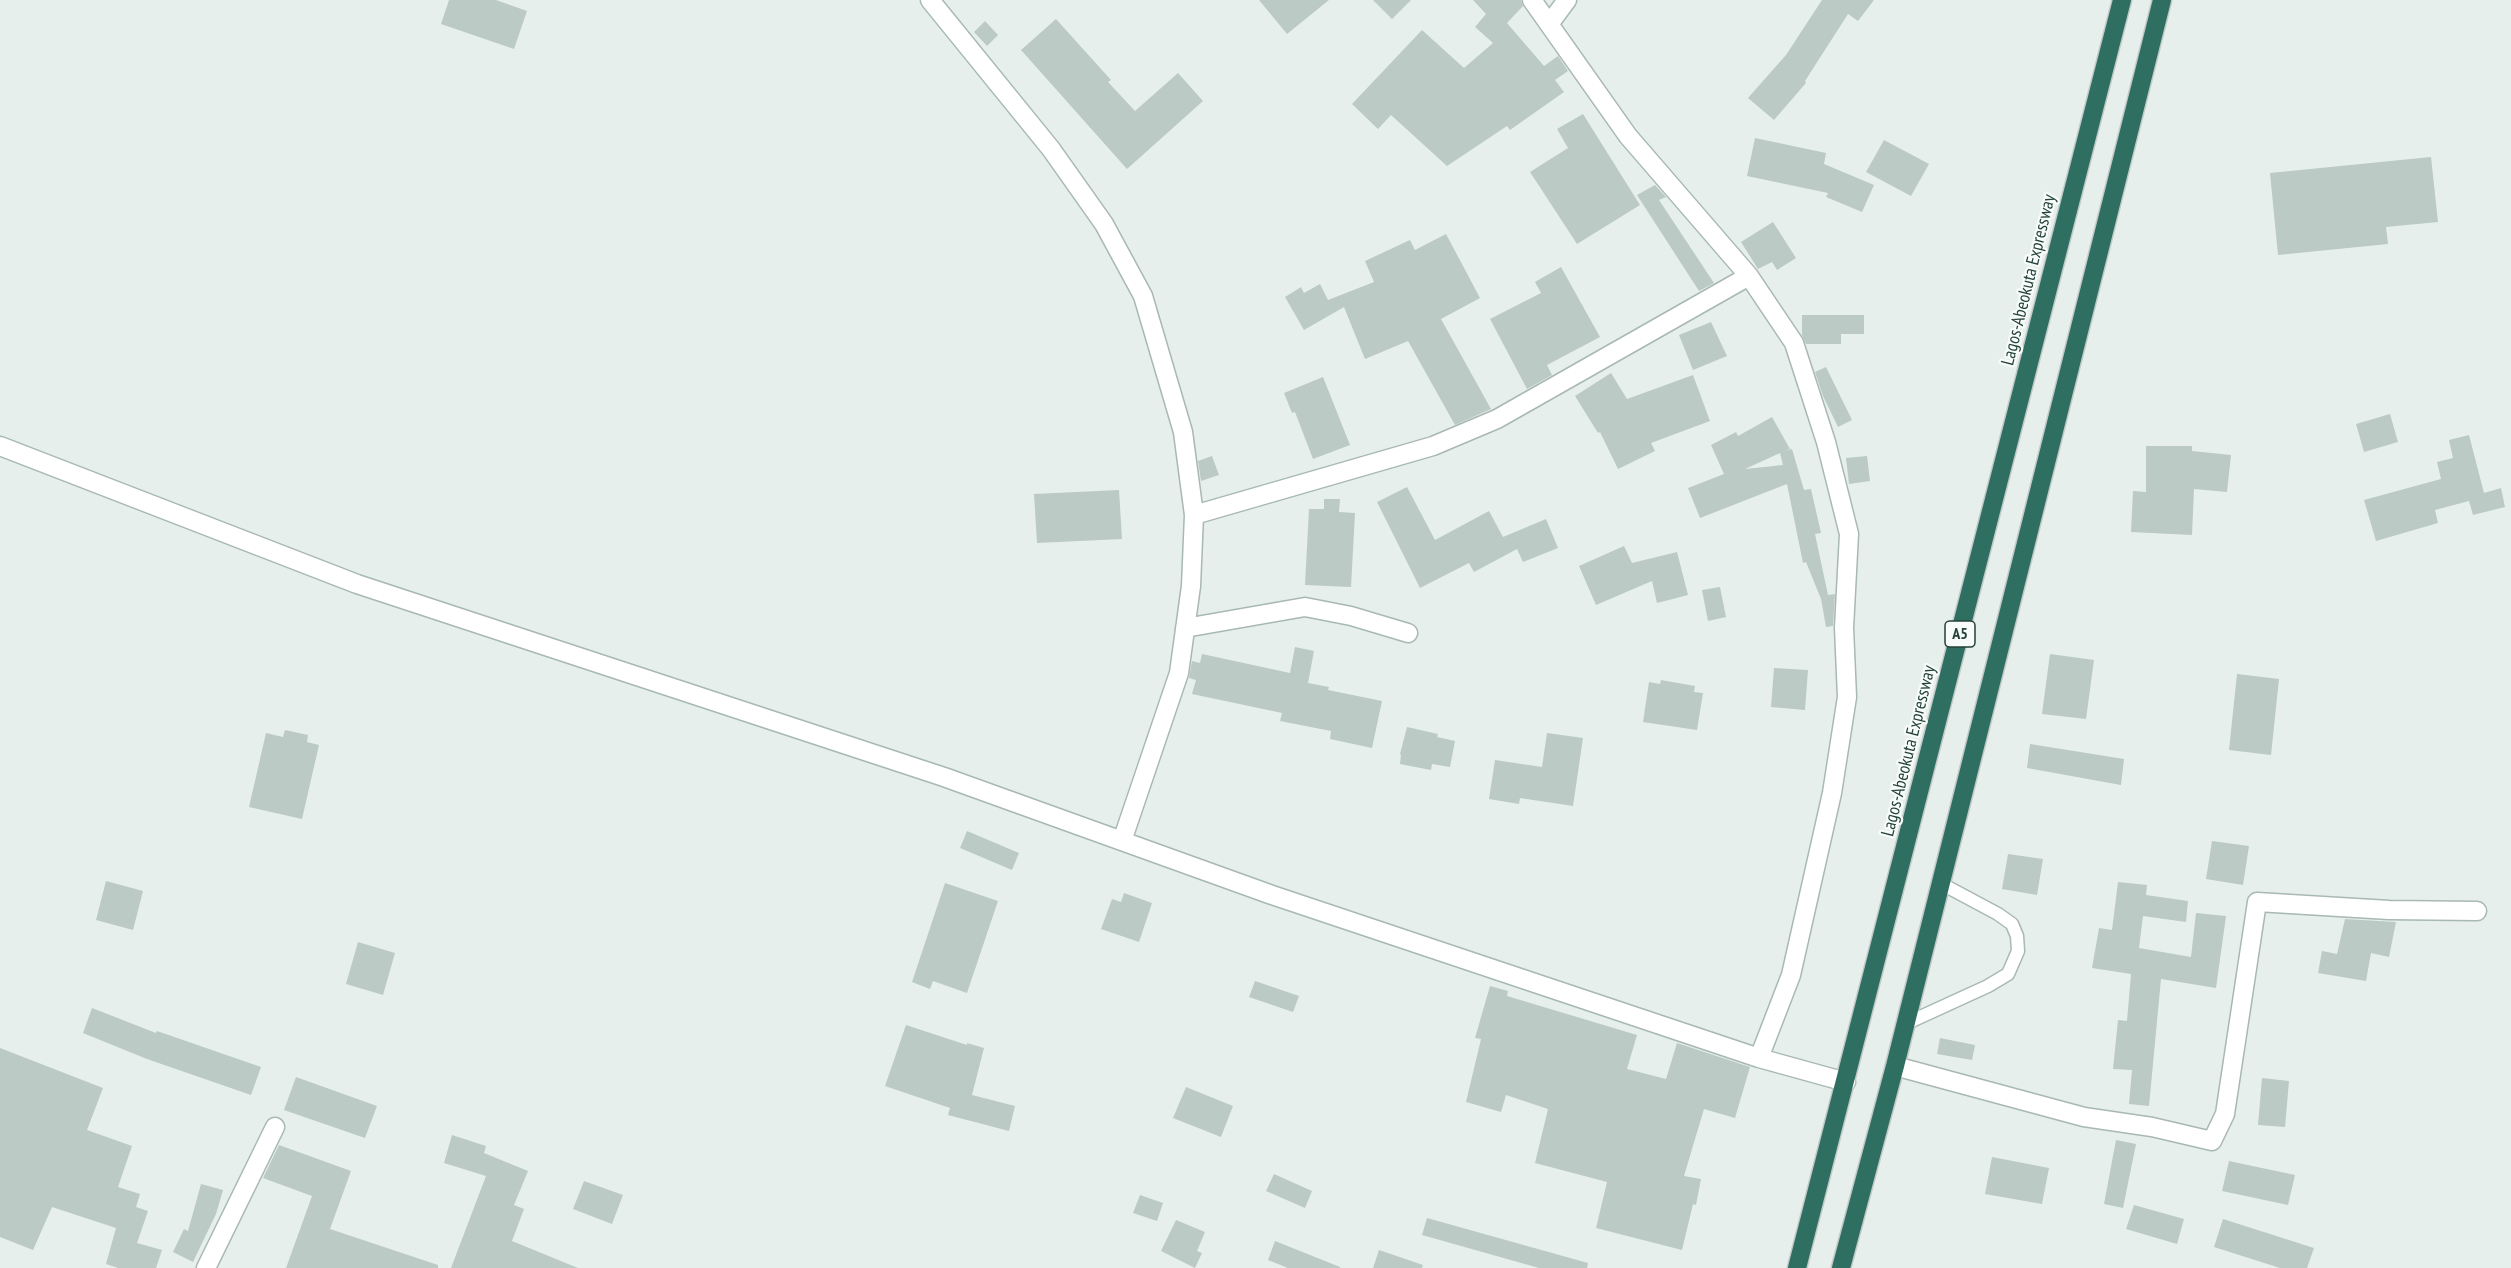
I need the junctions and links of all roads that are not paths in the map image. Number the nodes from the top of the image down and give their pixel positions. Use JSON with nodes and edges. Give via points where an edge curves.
{"nodes":[{"id":1,"x":930,"y":0,"type":"edge"},
{"id":2,"x":1532,"y":0,"type":"edge"},
{"id":3,"x":1567,"y":0,"type":"edge"},
{"id":4,"x":2122,"y":0,"type":"edge"},
{"id":5,"x":2162,"y":0,"type":"edge"},
{"id":6,"x":1550,"y":23,"type":"junction"},
{"id":7,"x":1749,"y":276,"type":"junction"},
{"id":8,"x":0,"y":446,"type":"edge"},
{"id":9,"x":1194,"y":515,"type":"junction"},
{"id":10,"x":1185,"y":628,"type":"junction"},
{"id":11,"x":1408,"y":633,"type":"dead end"},
{"id":12,"x":1122,"y":841,"type":"junction"},
{"id":13,"x":1941,"y":883,"type":"junction"},
{"id":14,"x":2477,"y":911,"type":"dead end"},
{"id":15,"x":1905,"y":1024,"type":"junction"},
{"id":16,"x":1760,"y":1058,"type":"junction"},
{"id":17,"x":1895,"y":1066,"type":"junction"},
{"id":18,"x":1846,"y":1082,"type":"junction"},
{"id":19,"x":275,"y":1127,"type":"dead end"},
{"id":20,"x":206,"y":1268,"type":"edge"},
{"id":21,"x":1797,"y":1268,"type":"edge"},
{"id":22,"x":1841,"y":1268,"type":"edge"}],
"edges":[{"from":1,"to":9,"type":"street","via":[[1051,149],[1104,224],[1143,296],[1183,432]]},
{"from":2,"to":6,"type":"street"},
{"from":3,"to":6,"type":"street"},
{"from":4,"to":18,"type":"highway","name":"Lagos-Abeokuta Expressway","number":"A5"},
{"from":5,"to":13,"type":"highway","number":"A5"},
{"from":6,"to":7,"type":"street","via":[[1628,136]]},
{"from":7,"to":9,"type":"street","via":[[1497,419],[1433,446]]},
{"from":7,"to":16,"type":"street","via":[[1794,343],[1826,442],[1849,534],[1844,628],[1847,697],[1832,793],[1791,975]]},
{"from":8,"to":12,"type":"street","via":[[357,584],[944,777]]},
{"from":9,"to":10,"type":"street"},
{"from":10,"to":11,"type":"street","via":[[1305,607]]},
{"from":10,"to":12,"type":"street","via":[[1179,673]]},
{"from":12,"to":16,"type":"street"},
{"from":13,"to":15,"type":"highway","number":"A5"},
{"from":13,"to":15,"type":"lane","via":[[2012,924],[2018,936],[2018,951],[2008,974]]},
{"from":14,"to":17,"type":"street","via":[[2257,902],[2225,1114],[2212,1141],[2084,1117]]},
{"from":15,"to":17,"type":"highway","number":"A5"},
{"from":16,"to":18,"type":"street"},
{"from":17,"to":22,"type":"highway","number":"A5"},
{"from":18,"to":21,"type":"highway","name":"Lagos-Abeokuta Expressway","number":"A5"},
{"from":19,"to":20,"type":"street"}]}
